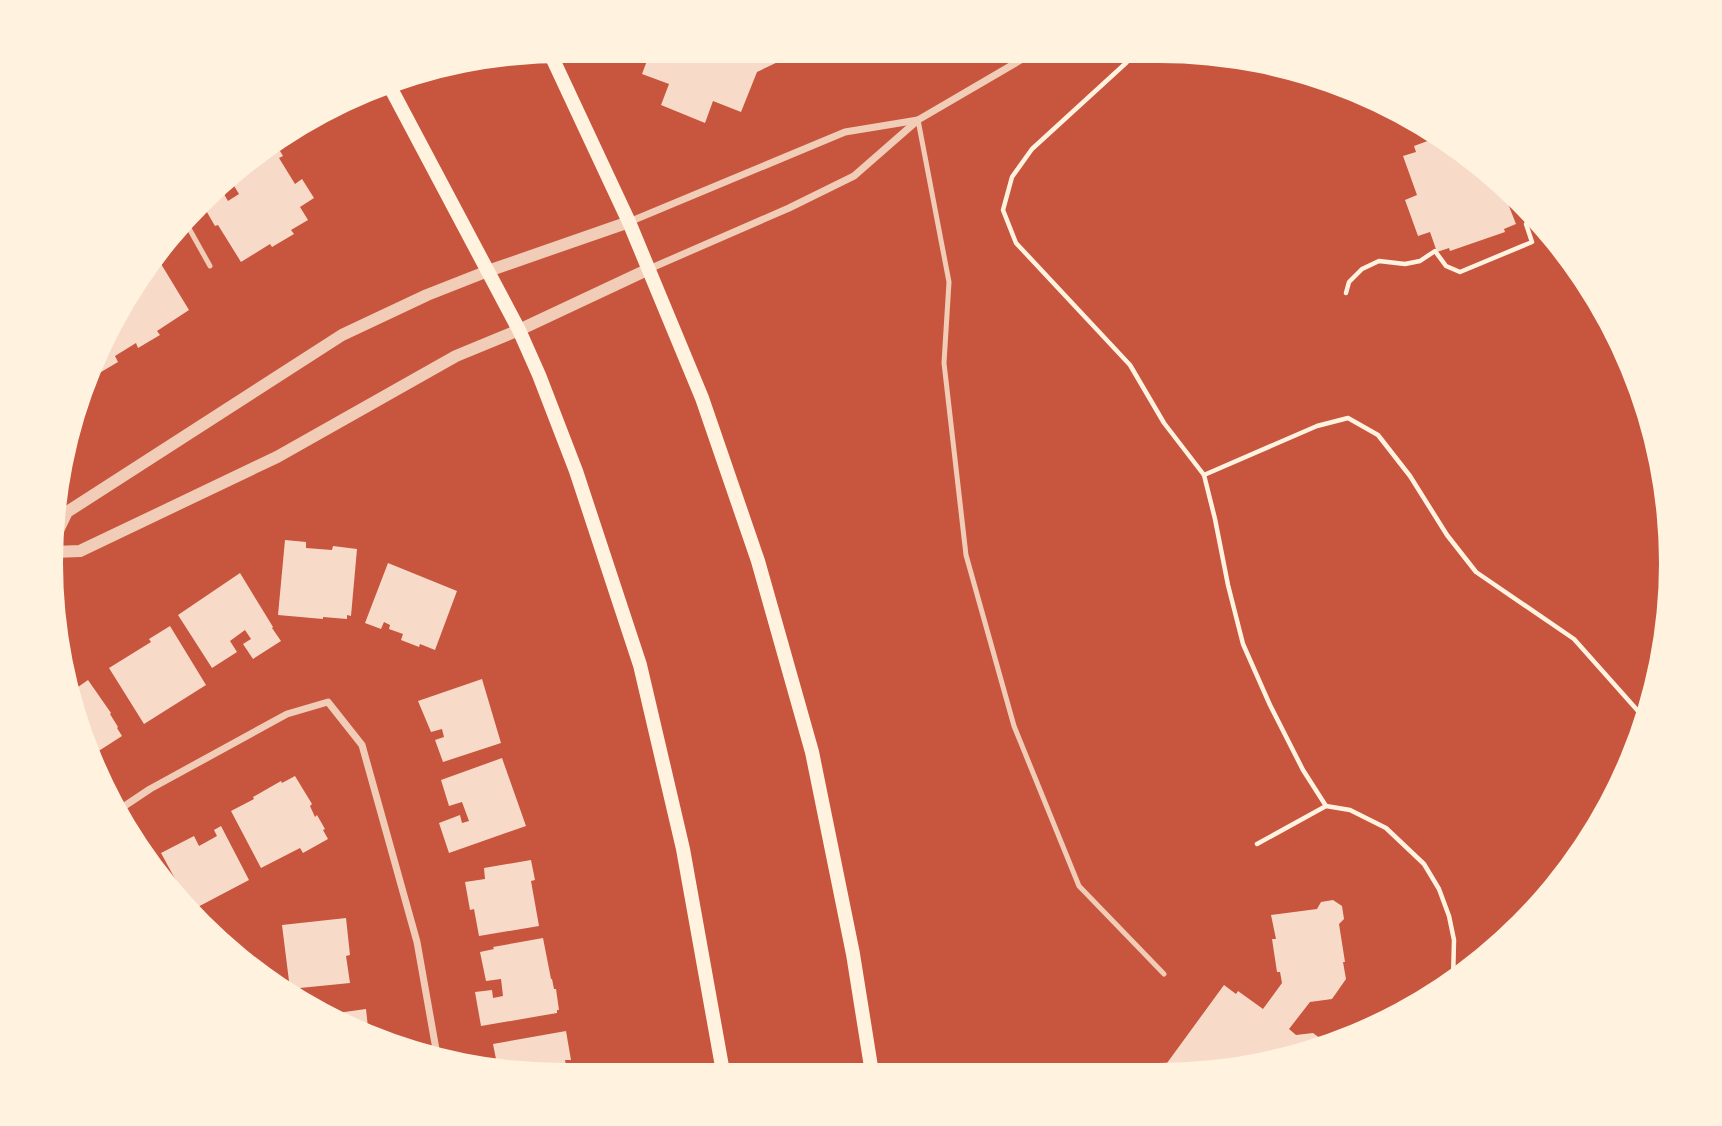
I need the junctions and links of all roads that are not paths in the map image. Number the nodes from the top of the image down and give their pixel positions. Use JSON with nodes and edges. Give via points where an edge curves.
{"nodes":[{"id":1,"x":555,"y":63,"type":"edge"},
{"id":2,"x":1016,"y":63,"type":"edge"},
{"id":3,"x":393,"y":93,"type":"edge"},
{"id":4,"x":918,"y":120,"type":"junction"},
{"id":5,"x":629,"y":222,"type":"junction"},
{"id":6,"x":190,"y":230,"type":"edge"},
{"id":7,"x":210,"y":266,"type":"dead end"},
{"id":8,"x":649,"y":269,"type":"junction"},
{"id":9,"x":488,"y":271,"type":"junction"},
{"id":10,"x":519,"y":330,"type":"junction"},
{"id":11,"x":65,"y":515,"type":"edge"},
{"id":12,"x":63,"y":552,"type":"edge"},
{"id":13,"x":126,"y":805,"type":"edge"},
{"id":14,"x":1164,"y":974,"type":"dead end"},
{"id":15,"x":436,"y":1047,"type":"edge"},
{"id":16,"x":721,"y":1063,"type":"edge"},
{"id":17,"x":870,"y":1063,"type":"edge"}],
"edges":[{"from":1,"to":5,"type":"main road"},
{"from":2,"to":4,"type":"street"},
{"from":3,"to":9,"type":"main road"},
{"from":4,"to":5,"type":"street","via":[[845,132]]},
{"from":4,"to":8,"type":"street","via":[[855,176]]},
{"from":4,"to":14,"type":"lane","via":[[949,282],[944,363],[966,555],[1013,726],[1079,886]]},
{"from":5,"to":8,"type":"main road"},
{"from":5,"to":9,"type":"street"},
{"from":6,"to":7,"type":"lane"},
{"from":8,"to":10,"type":"street"},
{"from":8,"to":17,"type":"main road","via":[[702,398],[753,548],[812,752]]},
{"from":9,"to":10,"type":"main road"},
{"from":9,"to":11,"type":"street","via":[[342,335]]},
{"from":10,"to":12,"type":"street","via":[[456,356],[277,457],[80,551]]},
{"from":10,"to":16,"type":"main road","via":[[576,471],[640,665],[683,849]]},
{"from":13,"to":15,"type":"street","via":[[287,715],[328,702],[362,745],[417,942]]}]}
